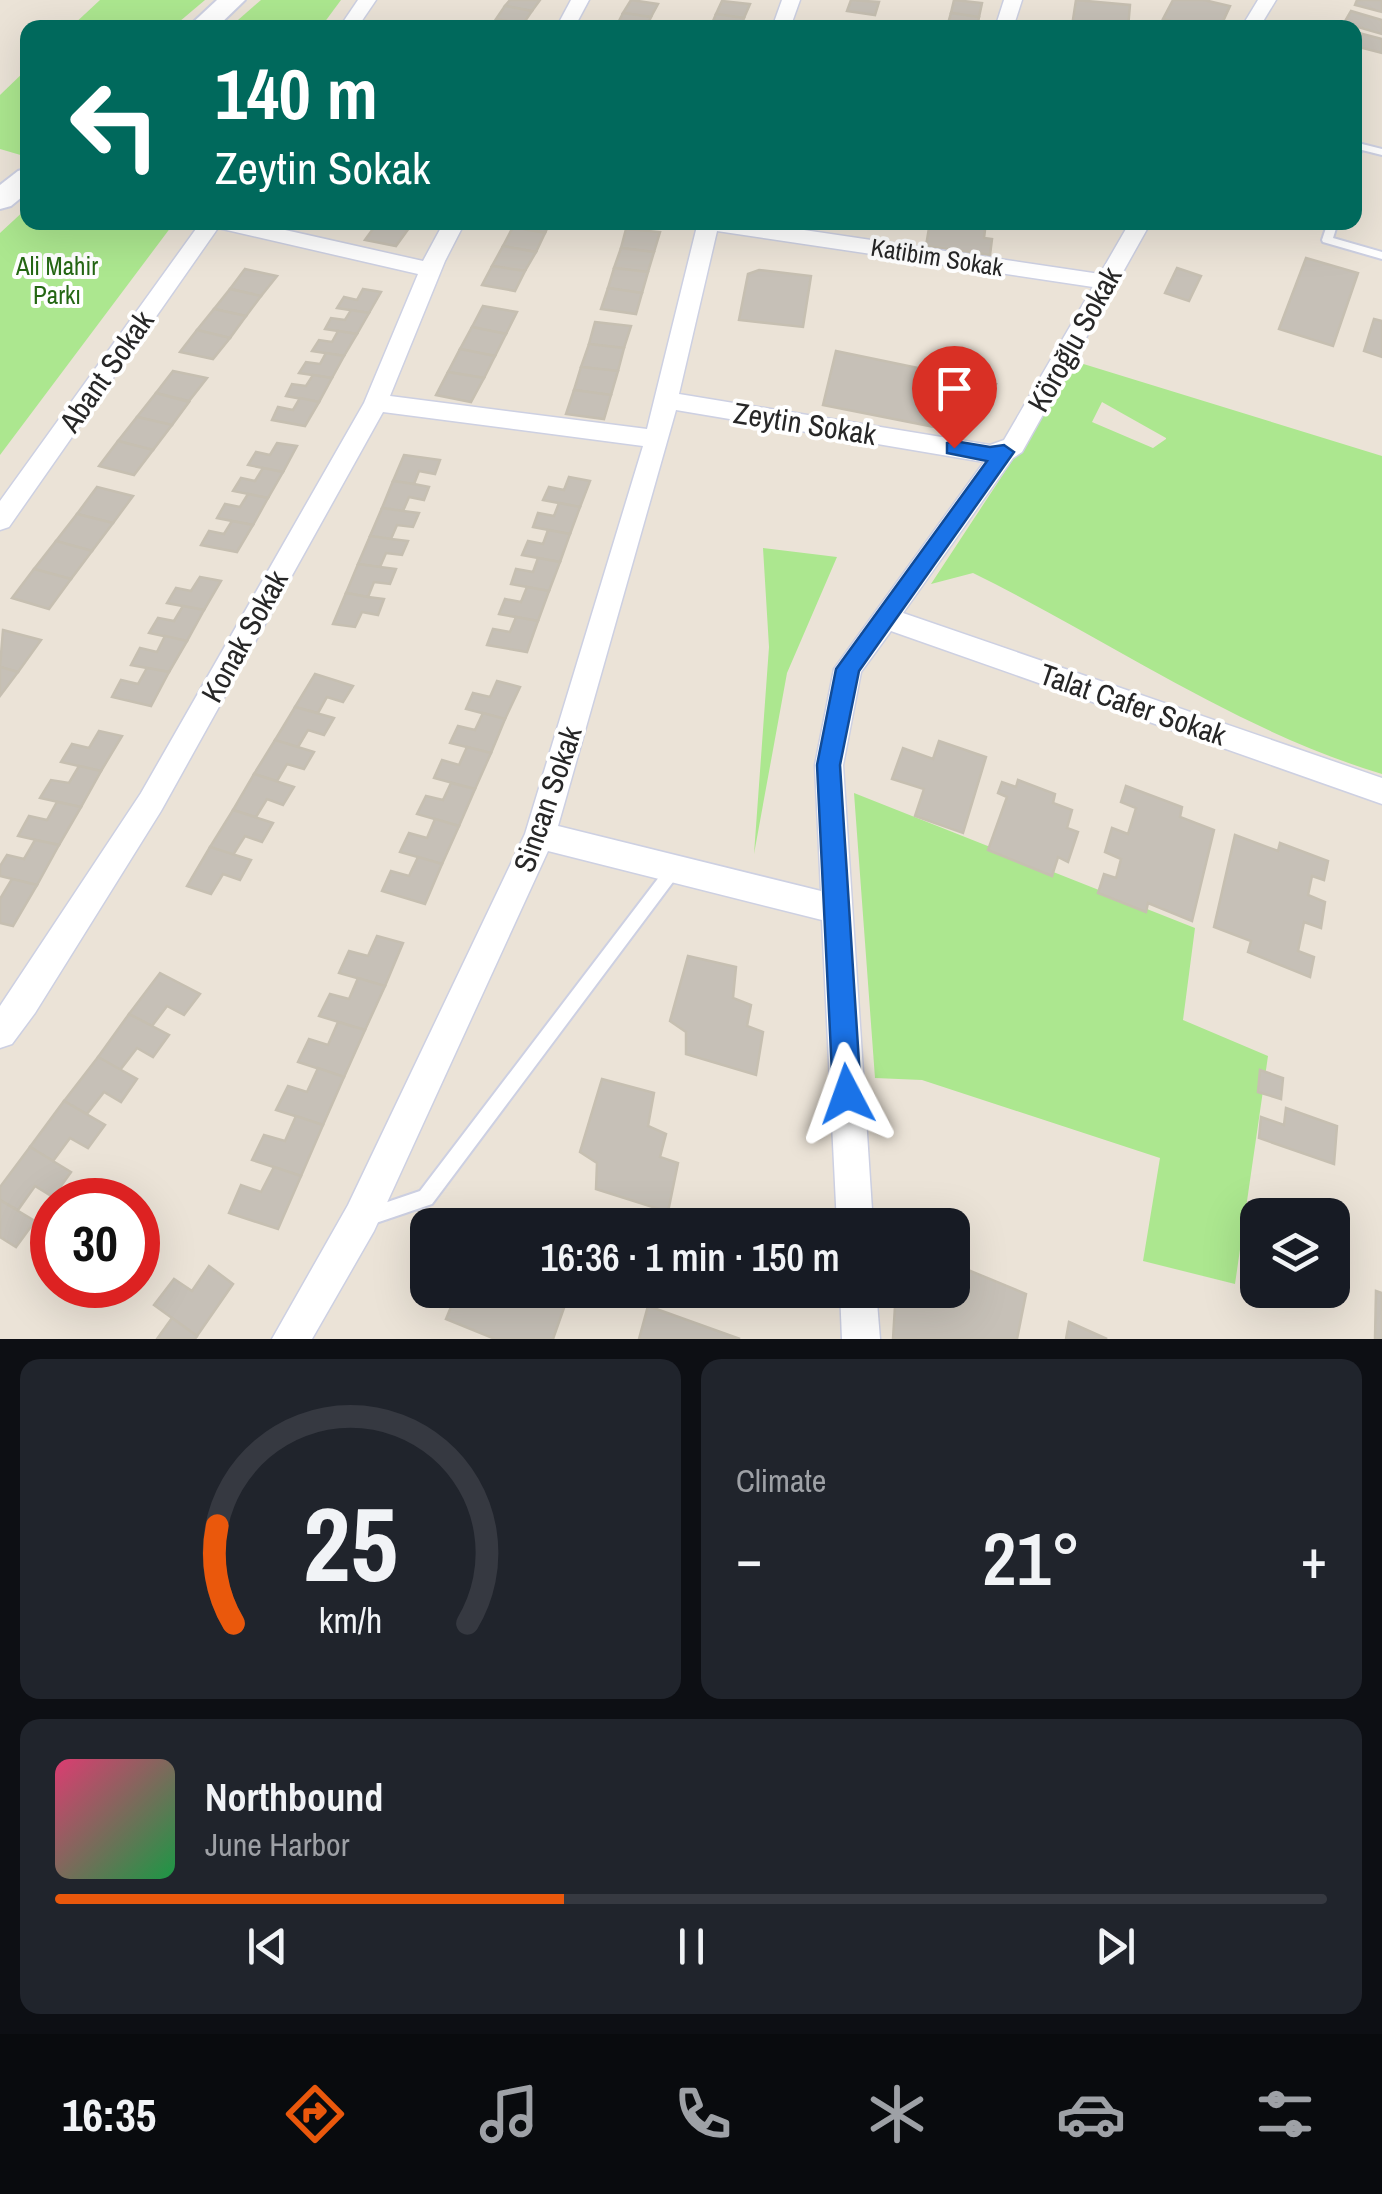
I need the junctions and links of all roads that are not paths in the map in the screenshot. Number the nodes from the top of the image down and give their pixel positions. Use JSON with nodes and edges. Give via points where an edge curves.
{"nodes":[{"id":1,"x":232,"y":0,"type":"edge"},
{"id":2,"x":209,"y":20,"type":"edge"},
{"id":3,"x":20,"y":184,"type":"edge"},
{"id":4,"x":0,"y":200,"type":"edge"},
{"id":5,"x":206,"y":230,"type":"edge"},
{"id":6,"x":255,"y":230,"type":"edge"},
{"id":7,"x":452,"y":230,"type":"edge"},
{"id":8,"x":707,"y":230,"type":"edge"},
{"id":9,"x":756,"y":230,"type":"edge"},
{"id":10,"x":1136,"y":230,"type":"edge"},
{"id":11,"x":1330,"y":230,"type":"edge"},
{"id":12,"x":1382,"y":256,"type":"edge"},
{"id":13,"x":430,"y":270,"type":"junction"},
{"id":14,"x":1105,"y":282,"type":"junction"},
{"id":15,"x":666,"y":400,"type":"junction"},
{"id":16,"x":376,"y":403,"type":"junction"},
{"id":17,"x":657,"y":438,"type":"junction"},
{"id":18,"x":1004,"y":452,"type":"junction"},
{"id":19,"x":0,"y":520,"type":"edge"},
{"id":20,"x":883,"y":617,"type":"junction"},
{"id":21,"x":1382,"y":791,"type":"edge"},
{"id":22,"x":540,"y":835,"type":"junction"},
{"id":23,"x":674,"y":869,"type":"junction"},
{"id":24,"x":835,"y":909,"type":"junction"},
{"id":25,"x":0,"y":1032,"type":"edge"},
{"id":26,"x":853,"y":1208,"type":"edge"},
{"id":27,"x":361,"y":1218,"type":"junction"},
{"id":28,"x":859,"y":1308,"type":"edge"},
{"id":29,"x":291,"y":1339,"type":"edge"},
{"id":30,"x":861,"y":1339,"type":"edge"}],
"edges":[{"from":1,"to":2,"type":"main road"},
{"from":3,"to":4,"type":"main road"},
{"from":5,"to":19,"type":"street","name":"Abant Sokak"},
{"from":6,"to":13,"type":"street"},
{"from":7,"to":13,"type":"street","name":"Konak Sokak"},
{"from":8,"to":15,"type":"street","name":"Sincan Sokak"},
{"from":9,"to":14,"type":"street","name":"Katibim Sokak"},
{"from":10,"to":14,"type":"street","name":"Köroğlu Sokak"},
{"from":11,"to":12,"type":"lane","via":[[1327,240]]},
{"from":13,"to":16,"type":"street","name":"Konak Sokak"},
{"from":14,"to":18,"type":"street","name":"Köroğlu Sokak"},
{"from":15,"to":17,"type":"street","name":"Sincan Sokak"},
{"from":15,"to":18,"type":"street","name":"Zeytin Sokak"},
{"from":16,"to":17,"type":"street"},
{"from":16,"to":25,"type":"street","name":"Konak Sokak","via":[[151,802]]},
{"from":17,"to":22,"type":"street","name":"Sincan Sokak"},
{"from":18,"to":20,"type":"street","name":"Köroğlu Sokak"},
{"from":20,"to":21,"type":"street","name":"Talat Cafer Sokak"},
{"from":20,"to":24,"type":"street","name":"Köroğlu Sokak","via":[[848,669],[828,765]]},
{"from":22,"to":23,"type":"street"},
{"from":22,"to":27,"type":"street","name":"Sincan Sokak"},
{"from":23,"to":24,"type":"street"},
{"from":23,"to":27,"type":"lane","via":[[426,1198]]},
{"from":24,"to":26,"type":"street","name":"Köroğlu Sokak"},
{"from":27,"to":29,"type":"street","name":"Sincan Sokak"},
{"from":28,"to":30,"type":"street"}]}
